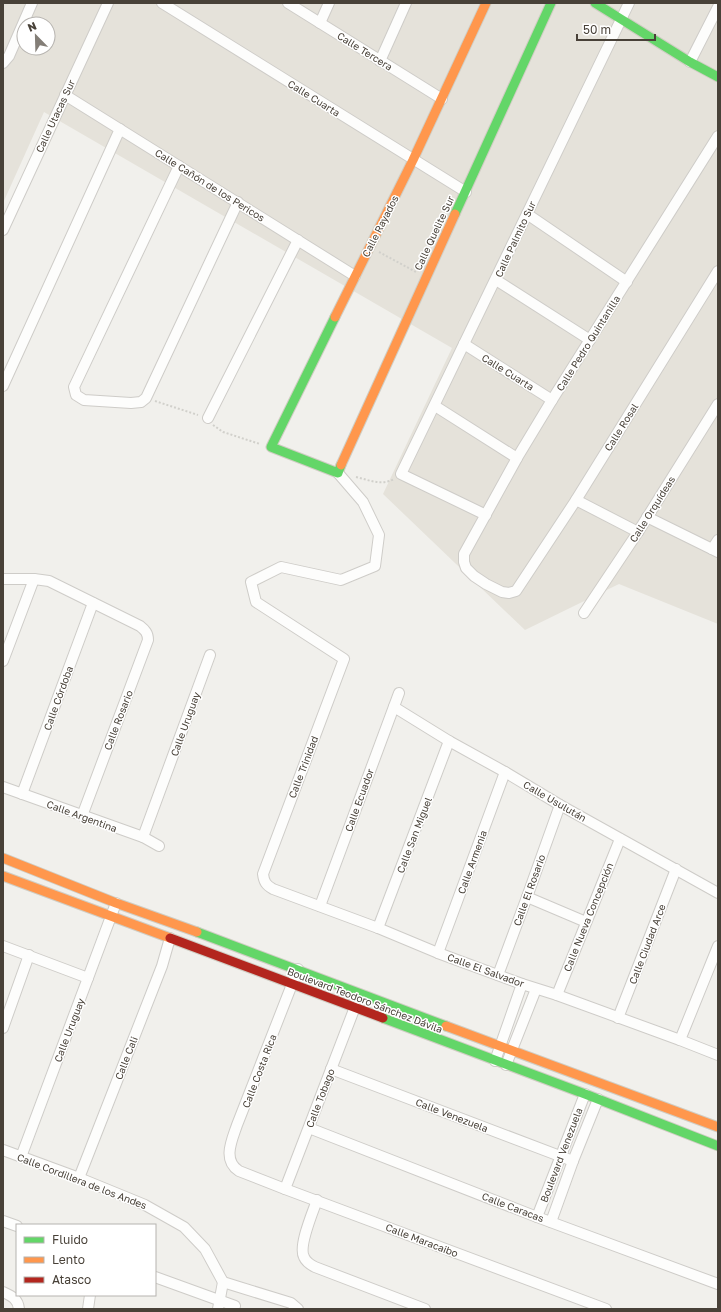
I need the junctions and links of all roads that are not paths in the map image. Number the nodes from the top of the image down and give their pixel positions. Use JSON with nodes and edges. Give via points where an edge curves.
{"nodes":[{"id":1,"x":32,"y":3,"type":"edge"},
{"id":2,"x":108,"y":3,"type":"edge"},
{"id":3,"x":162,"y":3,"type":"edge"},
{"id":4,"x":288,"y":3,"type":"edge"},
{"id":5,"x":329,"y":3,"type":"edge"},
{"id":6,"x":406,"y":3,"type":"edge"},
{"id":7,"x":486,"y":3,"type":"edge"},
{"id":8,"x":551,"y":3,"type":"edge"},
{"id":9,"x":595,"y":3,"type":"edge"},
{"id":10,"x":629,"y":3,"type":"edge"},
{"id":11,"x":718,"y":7,"type":"edge"},
{"id":12,"x":622,"y":19,"type":"junction"},
{"id":13,"x":320,"y":23,"type":"junction"},
{"id":14,"x":6,"y":60,"type":"edge"},
{"id":15,"x":380,"y":61,"type":"junction"},
{"id":16,"x":690,"y":62,"type":"junction"},
{"id":17,"x":718,"y":77,"type":"edge"},
{"id":18,"x":65,"y":95,"type":"junction"},
{"id":19,"x":442,"y":99,"type":"junction"},
{"id":20,"x":120,"y":129,"type":"junction"},
{"id":21,"x":718,"y":136,"type":"edge"},
{"id":22,"x":414,"y":160,"type":"junction"},
{"id":23,"x":179,"y":166,"type":"junction"},
{"id":24,"x":466,"y":192,"type":"junction"},
{"id":25,"x":238,"y":202,"type":"junction"},
{"id":26,"x":526,"y":214,"type":"junction"},
{"id":27,"x":3,"y":230,"type":"edge"},
{"id":28,"x":298,"y":240,"type":"junction"},
{"id":29,"x":718,"y":271,"type":"edge"},
{"id":30,"x":355,"y":276,"type":"junction"},
{"id":31,"x":496,"y":280,"type":"junction"},
{"id":32,"x":627,"y":282,"type":"junction"},
{"id":33,"x":590,"y":340,"type":"junction"},
{"id":34,"x":464,"y":344,"type":"junction"},
{"id":35,"x":3,"y":386,"type":"edge"},
{"id":36,"x":552,"y":400,"type":"junction"},
{"id":37,"x":718,"y":404,"type":"edge"},
{"id":38,"x":435,"y":406,"type":"junction"},
{"id":39,"x":208,"y":418,"type":"dead end"},
{"id":40,"x":517,"y":458,"type":"junction"},
{"id":41,"x":338,"y":473,"type":"junction"},
{"id":42,"x":576,"y":500,"type":"junction"},
{"id":43,"x":486,"y":515,"type":"junction"},
{"id":44,"x":647,"y":517,"type":"junction"},
{"id":45,"x":638,"y":532,"type":"junction"},
{"id":46,"x":716,"y":547,"type":"edge"},
{"id":47,"x":464,"y":554,"type":"joint"},
{"id":48,"x":34,"y":579,"type":"junction"},
{"id":49,"x":3,"y":580,"type":"edge"},
{"id":50,"x":93,"y":603,"type":"junction"},
{"id":51,"x":584,"y":613,"type":"dead end"},
{"id":52,"x":210,"y":655,"type":"dead end"},
{"id":53,"x":3,"y":661,"type":"edge"},
{"id":54,"x":399,"y":693,"type":"dead end"},
{"id":55,"x":394,"y":707,"type":"junction"},
{"id":56,"x":450,"y":741,"type":"junction"},
{"id":57,"x":505,"y":772,"type":"junction"},
{"id":58,"x":3,"y":787,"type":"edge"},
{"id":59,"x":22,"y":794,"type":"junction"},
{"id":60,"x":560,"y":804,"type":"junction"},
{"id":61,"x":82,"y":816,"type":"junction"},
{"id":62,"x":143,"y":837,"type":"junction"},
{"id":63,"x":620,"y":838,"type":"junction"},
{"id":64,"x":160,"y":846,"type":"dead end"},
{"id":65,"x":3,"y":858,"type":"edge"},
{"id":66,"x":676,"y":869,"type":"junction"},
{"id":67,"x":263,"y":874,"type":"joint"},
{"id":68,"x":3,"y":876,"type":"edge"},
{"id":69,"x":718,"y":892,"type":"edge"},
{"id":70,"x":527,"y":897,"type":"junction"},
{"id":71,"x":116,"y":902,"type":"junction"},
{"id":72,"x":320,"y":906,"type":"junction"},
{"id":73,"x":111,"y":917,"type":"junction"},
{"id":74,"x":586,"y":922,"type":"junction"},
{"id":75,"x":378,"y":928,"type":"junction"},
{"id":76,"x":170,"y":938,"type":"junction"},
{"id":77,"x":3,"y":946,"type":"edge"},
{"id":78,"x":718,"y":946,"type":"edge"},
{"id":79,"x":438,"y":953,"type":"junction"},
{"id":80,"x":29,"y":955,"type":"junction"},
{"id":81,"x":298,"y":969,"type":"junction"},
{"id":82,"x":498,"y":975,"type":"junction"},
{"id":83,"x":88,"y":978,"type":"junction"},
{"id":84,"x":522,"y":984,"type":"junction"},
{"id":85,"x":292,"y":985,"type":"junction"},
{"id":86,"x":536,"y":989,"type":"junction"},
{"id":87,"x":557,"y":996,"type":"junction"},
{"id":88,"x":354,"y":1007,"type":"junction"},
{"id":89,"x":5,"y":1016,"type":"edge"},
{"id":90,"x":618,"y":1018,"type":"junction"},
{"id":91,"x":3,"y":1028,"type":"edge"},
{"id":92,"x":680,"y":1040,"type":"junction"},
{"id":93,"x":500,"y":1046,"type":"junction"},
{"id":94,"x":512,"y":1051,"type":"junction"},
{"id":95,"x":718,"y":1055,"type":"edge"},
{"id":96,"x":495,"y":1061,"type":"junction"},
{"id":97,"x":506,"y":1065,"type":"junction"},
{"id":98,"x":331,"y":1069,"type":"junction"},
{"id":99,"x":585,"y":1094,"type":"junction"},
{"id":100,"x":598,"y":1099,"type":"junction"},
{"id":101,"x":718,"y":1127,"type":"edge"},
{"id":102,"x":309,"y":1128,"type":"junction"},
{"id":103,"x":718,"y":1146,"type":"edge"},
{"id":104,"x":3,"y":1150,"type":"edge"},
{"id":105,"x":560,"y":1156,"type":"junction"},
{"id":106,"x":21,"y":1157,"type":"junction"},
{"id":107,"x":573,"y":1161,"type":"junction"},
{"id":108,"x":239,"y":1171,"type":"joint"},
{"id":109,"x":79,"y":1178,"type":"junction"},
{"id":110,"x":285,"y":1189,"type":"junction"},
{"id":111,"x":317,"y":1200,"type":"junction"},
{"id":112,"x":537,"y":1217,"type":"junction"},
{"id":113,"x":3,"y":1221,"type":"edge"},
{"id":114,"x":551,"y":1222,"type":"junction"},
{"id":115,"x":16,"y":1226,"type":"edge"},
{"id":116,"x":156,"y":1276,"type":"edge"},
{"id":117,"x":223,"y":1282,"type":"junction"},
{"id":118,"x":718,"y":1284,"type":"edge"},
{"id":119,"x":239,"y":1288,"type":"junction"},
{"id":120,"x":3,"y":1292,"type":"edge"},
{"id":121,"x":90,"y":1296,"type":"edge"},
{"id":122,"x":219,"y":1305,"type":"edge"},
{"id":123,"x":235,"y":1307,"type":"edge"},
{"id":124,"x":19,"y":1309,"type":"edge"},
{"id":125,"x":88,"y":1309,"type":"edge"},
{"id":126,"x":298,"y":1309,"type":"edge"},
{"id":127,"x":425,"y":1309,"type":"edge"},
{"id":128,"x":606,"y":1309,"type":"edge"}],
"edges":[{"from":1,"to":14,"type":"street"},
{"from":2,"to":18,"type":"street","name":"Calle Utacas Sur"},
{"from":3,"to":22,"type":"street","name":"Calle Cuarta"},
{"from":4,"to":13,"type":"street","name":"Calle Tercera"},
{"from":5,"to":13,"type":"street"},
{"from":6,"to":15,"type":"street"},
{"from":7,"to":19,"type":"street","name":"Calle Rayados"},
{"from":8,"to":24,"type":"street","name":"Calle Quelite Sur"},
{"from":9,"to":12,"type":"street"},
{"from":10,"to":12,"type":"street","name":"Calle Palmito Sur"},
{"from":11,"to":16,"type":"street"},
{"from":12,"to":16,"type":"street"},
{"from":12,"to":26,"type":"street","name":"Calle Palmito Sur"},
{"from":13,"to":15,"type":"street","name":"Calle Tercera"},
{"from":15,"to":19,"type":"street","name":"Calle Tercera"},
{"from":16,"to":17,"type":"street"},
{"from":18,"to":20,"type":"street","name":"Calle Cañón de los Pericos"},
{"from":18,"to":27,"type":"street","name":"Calle Utacas Sur"},
{"from":19,"to":22,"type":"street","name":"Calle Rayados"},
{"from":20,"to":23,"type":"street","name":"Calle Cañón de los Pericos"},
{"from":20,"to":35,"type":"street"},
{"from":21,"to":32,"type":"street","name":"Calle Pedro Quintanilla"},
{"from":22,"to":24,"type":"street","name":"Calle Cuarta"},
{"from":22,"to":30,"type":"street","name":"Calle Rayados"},
{"from":23,"to":25,"type":"street","name":"Calle Cañón de los Pericos"},
{"from":23,"to":25,"type":"street","via":[[74,387],[76,395],[84,400],[131,403],[141,402],[146,398]]},
{"from":24,"to":41,"type":"street","name":"Calle Quelite Sur"},
{"from":25,"to":28,"type":"street","name":"Calle Cañón de los Pericos"},
{"from":26,"to":31,"type":"street","name":"Calle Palmito Sur"},
{"from":26,"to":32,"type":"street"},
{"from":28,"to":30,"type":"street","name":"Calle Cañón de los Pericos"},
{"from":28,"to":39,"type":"street"},
{"from":29,"to":42,"type":"street","name":"Calle Rosal"},
{"from":30,"to":41,"type":"street","name":"Calle Rayados","via":[[271,447]]},
{"from":31,"to":33,"type":"street"},
{"from":31,"to":34,"type":"street","name":"Calle Palmito Sur"},
{"from":32,"to":33,"type":"street","name":"Calle Pedro Quintanilla"},
{"from":33,"to":36,"type":"street","name":"Calle Pedro Quintanilla"},
{"from":34,"to":36,"type":"street","name":"Calle Cuarta"},
{"from":34,"to":38,"type":"street","name":"Calle Palmito Sur"},
{"from":36,"to":40,"type":"street","name":"Calle Pedro Quintanilla"},
{"from":37,"to":44,"type":"street","name":"Calle Orquídeas"},
{"from":38,"to":40,"type":"street"},
{"from":38,"to":43,"type":"street","name":"Calle Palmito Sur","via":[[401,474]]},
{"from":40,"to":43,"type":"street","name":"Calle Pedro Quintanilla"},
{"from":41,"to":67,"type":"street","name":"Calle Trinidad","via":[[363,502],[379,535],[375,566],[340,580],[281,567],[251,582],[256,602],[344,659]]},
{"from":42,"to":45,"type":"street"},
{"from":42,"to":47,"type":"street","name":"Calle Rosal","via":[[516,591],[502,592],[474,576],[466,568]]},
{"from":43,"to":47,"type":"street","name":"Calle Pedro Quintanilla"},
{"from":44,"to":45,"type":"street","name":"Calle Orquídeas"},
{"from":44,"to":46,"type":"street"},
{"from":45,"to":51,"type":"street","name":"Calle Orquídeas"},
{"from":48,"to":49,"type":"street"},
{"from":48,"to":50,"type":"street","via":[[49,581]]},
{"from":48,"to":53,"type":"street"},
{"from":50,"to":59,"type":"street","name":"Calle Córdoba"},
{"from":50,"to":61,"type":"street","name":"Calle Rosario","via":[[140,626],[148,635],[148,640]]},
{"from":52,"to":62,"type":"street","name":"Calle Uruguay"},
{"from":54,"to":55,"type":"street","name":"Calle Ecuador"},
{"from":55,"to":56,"type":"street","name":"Calle Usulután"},
{"from":55,"to":72,"type":"street","name":"Calle Ecuador"},
{"from":56,"to":57,"type":"street","name":"Calle Usulután"},
{"from":56,"to":75,"type":"street","name":"Calle San Miguel"},
{"from":57,"to":60,"type":"street","name":"Calle Usulután"},
{"from":57,"to":79,"type":"street","name":"Calle Armenia"},
{"from":58,"to":59,"type":"street","name":"Calle Argentina"},
{"from":59,"to":61,"type":"street","name":"Calle Argentina"},
{"from":60,"to":63,"type":"street","name":"Calle Usulután"},
{"from":60,"to":70,"type":"street","name":"Calle El Rosario"},
{"from":61,"to":62,"type":"street","name":"Calle Argentina"},
{"from":62,"to":64,"type":"street","name":"Calle Argentina"},
{"from":63,"to":66,"type":"street","name":"Calle Usulután"},
{"from":63,"to":74,"type":"street","name":"Calle Nueva Concepción"},
{"from":65,"to":71,"type":"street","name":"Boulevard Teodoro Sánchez Dávila"},
{"from":66,"to":69,"type":"street","name":"Calle Usulután"},
{"from":66,"to":90,"type":"street","name":"Calle Ciudad Arce"},
{"from":67,"to":72,"type":"street","name":"Calle El Salvador","via":[[268,886]]},
{"from":68,"to":73,"type":"street","name":"Boulevard Teodoro Sánchez Dávila"},
{"from":70,"to":74,"type":"street"},
{"from":70,"to":82,"type":"street","name":"Calle El Rosario"},
{"from":71,"to":73,"type":"street","name":"Calle Uruguay"},
{"from":71,"to":81,"type":"street","name":"Boulevard Teodoro Sánchez Dávila"},
{"from":72,"to":75,"type":"street","name":"Calle El Salvador"},
{"from":73,"to":76,"type":"street","name":"Boulevard Teodoro Sánchez Dávila"},
{"from":73,"to":83,"type":"street","name":"Calle Uruguay"},
{"from":74,"to":87,"type":"street","name":"Calle Nueva Concepción"},
{"from":75,"to":79,"type":"street","name":"Calle El Salvador"},
{"from":76,"to":85,"type":"street","name":"Boulevard Teodoro Sánchez Dávila"},
{"from":76,"to":109,"type":"street","name":"Calle Cali","via":[[162,966]]},
{"from":77,"to":80,"type":"street"},
{"from":78,"to":92,"type":"street"},
{"from":79,"to":82,"type":"street","name":"Calle El Salvador"},
{"from":80,"to":83,"type":"street"},
{"from":80,"to":89,"type":"street"},
{"from":81,"to":85,"type":"street","name":"Calle Costa Rica"},
{"from":81,"to":93,"type":"street","name":"Boulevard Teodoro Sánchez Dávila"},
{"from":82,"to":84,"type":"street","name":"Calle El Salvador"},
{"from":83,"to":106,"type":"street","name":"Calle Uruguay"},
{"from":84,"to":86,"type":"street","name":"Calle El Salvador"},
{"from":84,"to":93,"type":"street"},
{"from":85,"to":88,"type":"street","name":"Boulevard Teodoro Sánchez Dávila"},
{"from":85,"to":108,"type":"street","name":"Calle Costa Rica","via":[[231,1146],[229,1158],[234,1168]]},
{"from":86,"to":87,"type":"street","name":"Calle El Salvador"},
{"from":86,"to":94,"type":"street"},
{"from":87,"to":90,"type":"street","name":"Calle El Salvador"},
{"from":88,"to":96,"type":"street","name":"Boulevard Teodoro Sánchez Dávila"},
{"from":88,"to":98,"type":"street","name":"Calle Tobago"},
{"from":89,"to":91,"type":"street"},
{"from":90,"to":92,"type":"street","name":"Calle El Salvador"},
{"from":92,"to":95,"type":"street","name":"Calle El Salvador"},
{"from":93,"to":94,"type":"street","name":"Boulevard Teodoro Sánchez Dávila"},
{"from":93,"to":96,"type":"street"},
{"from":94,"to":97,"type":"street"},
{"from":94,"to":101,"type":"street","name":"Boulevard Teodoro Sánchez Dávila"},
{"from":96,"to":97,"type":"street","name":"Boulevard Teodoro Sánchez Dávila"},
{"from":97,"to":99,"type":"street","name":"Boulevard Teodoro Sánchez Dávila"},
{"from":98,"to":102,"type":"street","name":"Calle Tobago"},
{"from":98,"to":105,"type":"street","name":"Calle Venezuela"},
{"from":99,"to":100,"type":"street","name":"Boulevard Teodoro Sánchez Dávila"},
{"from":99,"to":105,"type":"street","name":"Boulevard Venezuela"},
{"from":100,"to":103,"type":"street","name":"Boulevard Teodoro Sánchez Dávila"},
{"from":100,"to":107,"type":"street","name":"Boulevard Venezuela"},
{"from":102,"to":110,"type":"street","name":"Calle Tobago"},
{"from":102,"to":112,"type":"street","name":"Calle Caracas"},
{"from":104,"to":106,"type":"street","name":"Calle Cordillera de los Andes"},
{"from":105,"to":107,"type":"street","name":"Calle Venezuela"},
{"from":105,"to":112,"type":"street","name":"Boulevard Venezuela"},
{"from":106,"to":109,"type":"street","name":"Calle Cordillera de los Andes"},
{"from":107,"to":114,"type":"street","name":"Boulevard Venezuela"},
{"from":108,"to":110,"type":"street","name":"Calle Maracaibo"},
{"from":109,"to":117,"type":"street","name":"Calle Cordillera de los Andes","via":[[145,1205],[184,1227],[205,1249]]},
{"from":110,"to":111,"type":"street","name":"Calle Maracaibo"},
{"from":111,"to":127,"type":"street","via":[[303,1243],[302,1252],[309,1264]]},
{"from":111,"to":128,"type":"street","name":"Calle Maracaibo"},
{"from":112,"to":114,"type":"street","name":"Calle Caracas"},
{"from":113,"to":115,"type":"street"},
{"from":114,"to":118,"type":"street","name":"Calle Caracas"},
{"from":116,"to":122,"type":"street"},
{"from":117,"to":119,"type":"street"},
{"from":117,"to":122,"type":"street"},
{"from":119,"to":123,"type":"street"},
{"from":119,"to":126,"type":"street","via":[[291,1303]]},
{"from":120,"to":124,"type":"street","via":[[15,1298]]},
{"from":121,"to":125,"type":"street"},
{"from":122,"to":123,"type":"street"}]}
